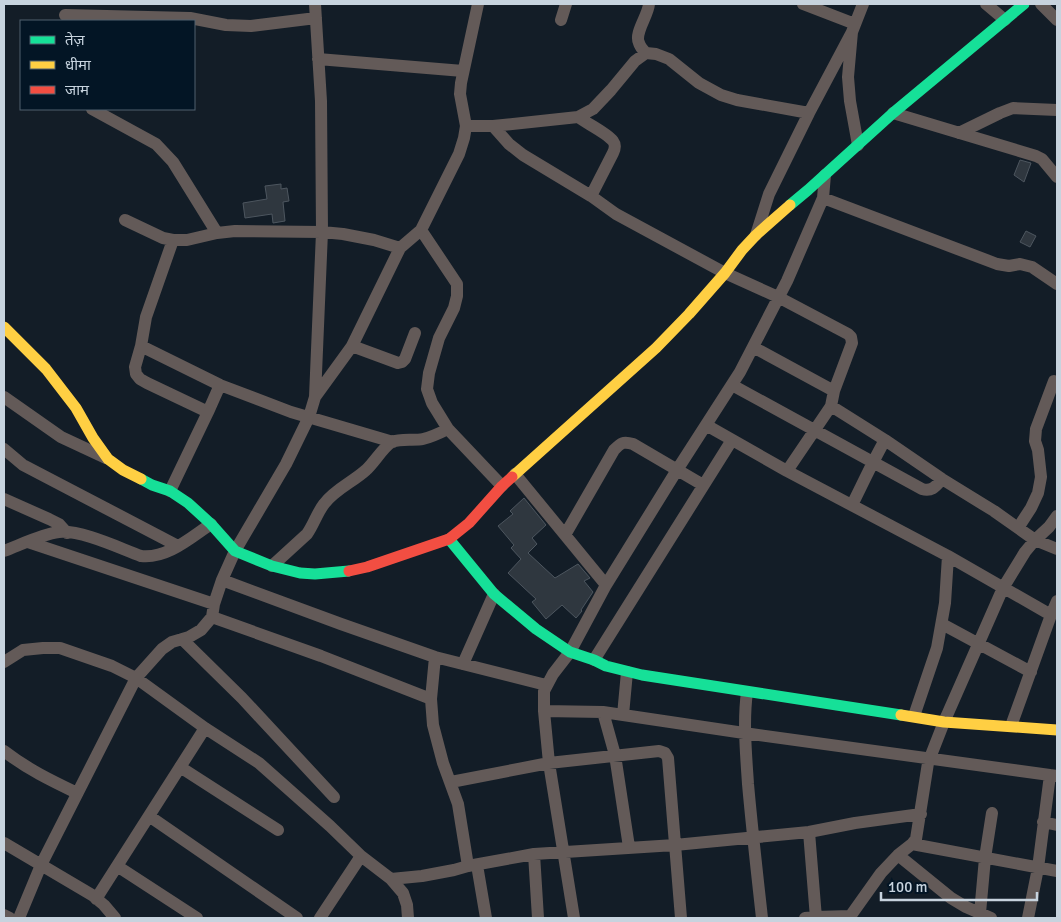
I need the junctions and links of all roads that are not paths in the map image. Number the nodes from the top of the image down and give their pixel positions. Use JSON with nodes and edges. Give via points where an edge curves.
{"nodes":[{"id":1,"x":315,"y":4,"type":"edge"},
{"id":2,"x":478,"y":4,"type":"edge"},
{"id":3,"x":566,"y":4,"type":"edge"},
{"id":4,"x":649,"y":4,"type":"edge"},
{"id":5,"x":803,"y":4,"type":"edge"},
{"id":6,"x":863,"y":4,"type":"edge"},
{"id":7,"x":986,"y":4,"type":"edge"},
{"id":8,"x":1024,"y":4,"type":"edge"},
{"id":9,"x":1041,"y":4,"type":"edge"},
{"id":10,"x":65,"y":15,"type":"dead end"},
{"id":11,"x":316,"y":18,"type":"junction"},
{"id":12,"x":561,"y":20,"type":"dead end"},
{"id":13,"x":1005,"y":20,"type":"junction"},
{"id":14,"x":1057,"y":20,"type":"edge"},
{"id":15,"x":854,"y":28,"type":"junction"},
{"id":16,"x":646,"y":53,"type":"junction"},
{"id":17,"x":318,"y":59,"type":"junction"},
{"id":18,"x":463,"y":71,"type":"junction"},
{"id":19,"x":94,"y":110,"type":"edge"},
{"id":20,"x":1057,"y":110,"type":"edge"},
{"id":21,"x":809,"y":113,"type":"junction"},
{"id":22,"x":893,"y":113,"type":"junction"},
{"id":23,"x":578,"y":117,"type":"junction"},
{"id":24,"x":466,"y":126,"type":"junction"},
{"id":25,"x":493,"y":126,"type":"junction"},
{"id":26,"x":958,"y":133,"type":"junction"},
{"id":27,"x":858,"y":145,"type":"junction"},
{"id":28,"x":825,"y":175,"type":"junction"},
{"id":29,"x":1057,"y":177,"type":"edge"},
{"id":30,"x":591,"y":196,"type":"junction"},
{"id":31,"x":823,"y":198,"type":"junction"},
{"id":32,"x":125,"y":220,"type":"dead end"},
{"id":33,"x":421,"y":230,"type":"junction"},
{"id":34,"x":217,"y":232,"type":"junction"},
{"id":35,"x":322,"y":232,"type":"junction"},
{"id":36,"x":756,"y":235,"type":"junction"},
{"id":37,"x":173,"y":240,"type":"junction"},
{"id":38,"x":400,"y":248,"type":"junction"},
{"id":39,"x":725,"y":273,"type":"junction"},
{"id":40,"x":1057,"y":284,"type":"edge"},
{"id":41,"x":778,"y":297,"type":"junction"},
{"id":42,"x":4,"y":327,"type":"edge"},
{"id":43,"x":415,"y":333,"type":"dead end"},
{"id":44,"x":141,"y":346,"type":"junction"},
{"id":45,"x":352,"y":346,"type":"junction"},
{"id":46,"x":753,"y":347,"type":"junction"},
{"id":47,"x":1054,"y":381,"type":"dead end"},
{"id":48,"x":220,"y":385,"type":"junction"},
{"id":49,"x":732,"y":385,"type":"junction"},
{"id":50,"x":834,"y":391,"type":"junction"},
{"id":51,"x":4,"y":397,"type":"edge"},
{"id":52,"x":315,"y":397,"type":"junction"},
{"id":53,"x":831,"y":406,"type":"junction"},
{"id":54,"x":208,"y":412,"type":"junction"},
{"id":55,"x":309,"y":417,"type":"junction"},
{"id":56,"x":706,"y":425,"type":"junction"},
{"id":57,"x":448,"y":429,"type":"junction"},
{"id":58,"x":814,"y":430,"type":"junction"},
{"id":59,"x":732,"y":440,"type":"junction"},
{"id":60,"x":885,"y":440,"type":"junction"},
{"id":61,"x":393,"y":442,"type":"junction"},
{"id":62,"x":4,"y":449,"type":"edge"},
{"id":63,"x":108,"y":459,"type":"junction"},
{"id":64,"x":872,"y":462,"type":"junction"},
{"id":65,"x":677,"y":470,"type":"junction"},
{"id":66,"x":787,"y":471,"type":"junction"},
{"id":67,"x":515,"y":474,"type":"junction"},
{"id":68,"x":942,"y":479,"type":"junction"},
{"id":69,"x":703,"y":485,"type":"junction"},
{"id":70,"x":502,"y":486,"type":"junction"},
{"id":71,"x":170,"y":491,"type":"junction"},
{"id":72,"x":4,"y":499,"type":"edge"},
{"id":73,"x":852,"y":505,"type":"junction"},
{"id":74,"x":1057,"y":516,"type":"edge"},
{"id":75,"x":211,"y":524,"type":"junction"},
{"id":76,"x":1018,"y":528,"type":"junction"},
{"id":77,"x":67,"y":533,"type":"junction"},
{"id":78,"x":565,"y":534,"type":"junction"},
{"id":79,"x":449,"y":539,"type":"junction"},
{"id":80,"x":1035,"y":540,"type":"junction"},
{"id":81,"x":28,"y":542,"type":"junction"},
{"id":82,"x":178,"y":546,"type":"junction"},
{"id":83,"x":1057,"y":549,"type":"edge"},
{"id":84,"x":235,"y":551,"type":"junction"},
{"id":85,"x":4,"y":552,"type":"edge"},
{"id":86,"x":948,"y":556,"type":"junction"},
{"id":87,"x":272,"y":566,"type":"junction"},
{"id":88,"x":222,"y":580,"type":"junction"},
{"id":89,"x":606,"y":585,"type":"junction"},
{"id":90,"x":1003,"y":588,"type":"junction"},
{"id":91,"x":494,"y":594,"type":"junction"},
{"id":92,"x":1057,"y":601,"type":"edge"},
{"id":93,"x":213,"y":611,"type":"junction"},
{"id":94,"x":1051,"y":615,"type":"junction"},
{"id":95,"x":942,"y":624,"type":"junction"},
{"id":96,"x":182,"y":639,"type":"junction"},
{"id":97,"x":978,"y":644,"type":"junction"},
{"id":98,"x":570,"y":652,"type":"junction"},
{"id":99,"x":435,"y":657,"type":"junction"},
{"id":100,"x":594,"y":660,"type":"junction"},
{"id":101,"x":4,"y":662,"type":"edge"},
{"id":102,"x":463,"y":664,"type":"junction"},
{"id":103,"x":627,"y":672,"type":"junction"},
{"id":104,"x":1031,"y":672,"type":"junction"},
{"id":105,"x":136,"y":678,"type":"junction"},
{"id":106,"x":546,"y":686,"type":"junction"},
{"id":107,"x":747,"y":692,"type":"junction"},
{"id":108,"x":431,"y":699,"type":"junction"},
{"id":109,"x":544,"y":711,"type":"junction"},
{"id":110,"x":603,"y":712,"type":"junction"},
{"id":111,"x":623,"y":715,"type":"junction"},
{"id":112,"x":914,"y":716,"type":"junction"},
{"id":113,"x":944,"y":722,"type":"junction"},
{"id":114,"x":1011,"y":726,"type":"junction"},
{"id":115,"x":205,"y":728,"type":"junction"},
{"id":116,"x":1057,"y":730,"type":"edge"},
{"id":117,"x":744,"y":733,"type":"junction"},
{"id":118,"x":4,"y":751,"type":"edge"},
{"id":119,"x":614,"y":755,"type":"junction"},
{"id":120,"x":930,"y":758,"type":"junction"},
{"id":121,"x":549,"y":762,"type":"junction"},
{"id":122,"x":180,"y":767,"type":"junction"},
{"id":123,"x":1054,"y":776,"type":"edge"},
{"id":124,"x":451,"y":782,"type":"junction"},
{"id":125,"x":78,"y":793,"type":"junction"},
{"id":126,"x":334,"y":797,"type":"dead end"},
{"id":127,"x":992,"y":813,"type":"dead end"},
{"id":128,"x":921,"y":814,"type":"junction"},
{"id":129,"x":149,"y":816,"type":"junction"},
{"id":130,"x":1043,"y":822,"type":"junction"},
{"id":131,"x":1057,"y":825,"type":"edge"},
{"id":132,"x":278,"y":830,"type":"dead end"},
{"id":133,"x":808,"y":832,"type":"junction"},
{"id":134,"x":754,"y":837,"type":"junction"},
{"id":135,"x":4,"y":842,"type":"edge"},
{"id":136,"x":912,"y":844,"type":"junction"},
{"id":137,"x":675,"y":845,"type":"junction"},
{"id":138,"x":630,"y":847,"type":"junction"},
{"id":139,"x":563,"y":851,"type":"junction"},
{"id":140,"x":534,"y":854,"type":"junction"},
{"id":141,"x":898,"y":855,"type":"junction"},
{"id":142,"x":361,"y":856,"type":"junction"},
{"id":143,"x":985,"y":858,"type":"junction"},
{"id":144,"x":41,"y":865,"type":"junction"},
{"id":145,"x":117,"y":866,"type":"junction"},
{"id":146,"x":473,"y":866,"type":"junction"},
{"id":147,"x":1038,"y":868,"type":"junction"},
{"id":148,"x":1057,"y":871,"type":"edge"},
{"id":149,"x":392,"y":879,"type":"junction"},
{"id":150,"x":96,"y":898,"type":"junction"},
{"id":151,"x":4,"y":915,"type":"edge"},
{"id":152,"x":986,"y":916,"type":"edge"},
{"id":153,"x":850,"y":917,"type":"edge"},
{"id":154,"x":10,"y":918,"type":"edge"},
{"id":155,"x":19,"y":918,"type":"edge"},
{"id":156,"x":115,"y":918,"type":"edge"},
{"id":157,"x":197,"y":918,"type":"edge"},
{"id":158,"x":297,"y":918,"type":"edge"},
{"id":159,"x":320,"y":918,"type":"edge"},
{"id":160,"x":408,"y":918,"type":"edge"},
{"id":161,"x":486,"y":918,"type":"edge"},
{"id":162,"x":538,"y":918,"type":"edge"},
{"id":163,"x":574,"y":918,"type":"edge"},
{"id":164,"x":682,"y":918,"type":"edge"},
{"id":165,"x":762,"y":918,"type":"edge"},
{"id":166,"x":812,"y":918,"type":"edge"},
{"id":167,"x":1028,"y":918,"type":"edge"}],
"edges":[{"from":1,"to":11,"type":"street"},
{"from":2,"to":18,"type":"street"},
{"from":3,"to":12,"type":"street"},
{"from":4,"to":16,"type":"street","via":[[637,37]]},
{"from":5,"to":15,"type":"street"},
{"from":6,"to":15,"type":"street"},
{"from":7,"to":13,"type":"street"},
{"from":8,"to":13,"type":"street"},
{"from":9,"to":14,"type":"street"},
{"from":10,"to":11,"type":"street","via":[[190,18],[251,26]]},
{"from":11,"to":17,"type":"street"},
{"from":13,"to":22,"type":"street"},
{"from":15,"to":21,"type":"street"},
{"from":15,"to":27,"type":"street","via":[[848,77]]},
{"from":16,"to":21,"type":"street","via":[[669,59],[699,83],[721,95]]},
{"from":16,"to":23,"type":"street","via":[[593,109]]},
{"from":17,"to":18,"type":"street"},
{"from":17,"to":35,"type":"street"},
{"from":18,"to":24,"type":"street","via":[[460,94]]},
{"from":19,"to":34,"type":"street","via":[[156,144],[173,162]]},
{"from":20,"to":26,"type":"street","via":[[1013,108]]},
{"from":21,"to":36,"type":"street","via":[[769,194]]},
{"from":22,"to":26,"type":"street"},
{"from":22,"to":27,"type":"street"},
{"from":23,"to":25,"type":"street"},
{"from":23,"to":30,"type":"street","via":[[606,135],[615,147]]},
{"from":24,"to":25,"type":"street"},
{"from":24,"to":33,"type":"street","via":[[459,154]]},
{"from":25,"to":30,"type":"street","via":[[509,144]]},
{"from":26,"to":29,"type":"street","via":[[1036,156]]},
{"from":27,"to":28,"type":"street"},
{"from":28,"to":31,"type":"street"},
{"from":28,"to":36,"type":"street"},
{"from":30,"to":39,"type":"street","via":[[616,214]]},
{"from":31,"to":40,"type":"street","via":[[997,264],[1032,267]]},
{"from":31,"to":41,"type":"street"},
{"from":32,"to":37,"type":"street"},
{"from":33,"to":38,"type":"street"},
{"from":33,"to":57,"type":"street","via":[[457,284],[454,308],[439,338],[427,389]]},
{"from":34,"to":35,"type":"street"},
{"from":34,"to":37,"type":"street","via":[[188,240]]},
{"from":35,"to":38,"type":"street","via":[[374,240]]},
{"from":35,"to":52,"type":"street"},
{"from":36,"to":39,"type":"street"},
{"from":37,"to":44,"type":"street","via":[[146,317]]},
{"from":38,"to":45,"type":"street"},
{"from":39,"to":41,"type":"street"},
{"from":39,"to":67,"type":"street","via":[[656,348]]},
{"from":41,"to":46,"type":"street"},
{"from":41,"to":50,"type":"street","via":[[851,337],[852,343]]},
{"from":42,"to":63,"type":"street","via":[[46,369],[76,408]]},
{"from":43,"to":45,"type":"street","via":[[405,359],[398,363]]},
{"from":44,"to":48,"type":"street"},
{"from":44,"to":54,"type":"street","via":[[135,368],[140,378]]},
{"from":45,"to":52,"type":"street"},
{"from":46,"to":49,"type":"street"},
{"from":46,"to":50,"type":"street"},
{"from":47,"to":76,"type":"street","via":[[1036,429],[1041,477],[1038,493]]},
{"from":48,"to":54,"type":"street"},
{"from":48,"to":55,"type":"street"},
{"from":49,"to":56,"type":"street"},
{"from":49,"to":58,"type":"street"},
{"from":50,"to":53,"type":"street"},
{"from":51,"to":63,"type":"street","via":[[61,437]]},
{"from":52,"to":55,"type":"street"},
{"from":53,"to":58,"type":"street"},
{"from":53,"to":60,"type":"street"},
{"from":54,"to":71,"type":"street"},
{"from":55,"to":61,"type":"street"},
{"from":55,"to":84,"type":"street","via":[[286,464]]},
{"from":56,"to":59,"type":"street"},
{"from":56,"to":65,"type":"street"},
{"from":57,"to":61,"type":"street","via":[[422,440]]},
{"from":57,"to":70,"type":"street"},
{"from":58,"to":64,"type":"street"},
{"from":58,"to":66,"type":"street"},
{"from":59,"to":66,"type":"street"},
{"from":59,"to":69,"type":"street"},
{"from":60,"to":64,"type":"street"},
{"from":60,"to":68,"type":"street"},
{"from":61,"to":87,"type":"street","via":[[366,470],[333,494],[306,534]]},
{"from":62,"to":82,"type":"street","via":[[23,465]]},
{"from":63,"to":71,"type":"street","via":[[152,485]]},
{"from":64,"to":68,"type":"street","via":[[927,491]]},
{"from":64,"to":73,"type":"street"},
{"from":65,"to":69,"type":"street"},
{"from":65,"to":78,"type":"street","via":[[633,444],[620,443]]},
{"from":65,"to":89,"type":"street"},
{"from":66,"to":73,"type":"street"},
{"from":67,"to":70,"type":"street"},
{"from":67,"to":78,"type":"street"},
{"from":68,"to":76,"type":"street"},
{"from":69,"to":100,"type":"street"},
{"from":70,"to":79,"type":"street","via":[[469,523]]},
{"from":71,"to":75,"type":"street"},
{"from":72,"to":77,"type":"street","via":[[59,524]]},
{"from":73,"to":86,"type":"street"},
{"from":74,"to":80,"type":"street"},
{"from":75,"to":82,"type":"street"},
{"from":75,"to":84,"type":"street"},
{"from":76,"to":80,"type":"street"},
{"from":77,"to":81,"type":"street","via":[[59,532]]},
{"from":77,"to":82,"type":"street","via":[[82,534],[141,556],[160,555]]},
{"from":78,"to":89,"type":"street"},
{"from":79,"to":87,"type":"street","via":[[367,568],[346,572],[300,573]]},
{"from":79,"to":91,"type":"street"},
{"from":80,"to":83,"type":"street"},
{"from":80,"to":90,"type":"street"},
{"from":81,"to":85,"type":"street"},
{"from":81,"to":93,"type":"street"},
{"from":84,"to":87,"type":"street"},
{"from":84,"to":88,"type":"street"},
{"from":86,"to":90,"type":"street"},
{"from":86,"to":95,"type":"street"},
{"from":88,"to":93,"type":"street"},
{"from":88,"to":99,"type":"street"},
{"from":89,"to":98,"type":"street"},
{"from":90,"to":94,"type":"street"},
{"from":90,"to":97,"type":"street"},
{"from":91,"to":98,"type":"street"},
{"from":91,"to":102,"type":"street"},
{"from":92,"to":94,"type":"street"},
{"from":93,"to":96,"type":"street","via":[[201,630]]},
{"from":93,"to":108,"type":"street"},
{"from":94,"to":104,"type":"street"},
{"from":95,"to":97,"type":"street"},
{"from":95,"to":112,"type":"street"},
{"from":96,"to":105,"type":"street","via":[[162,649]]},
{"from":96,"to":126,"type":"street"},
{"from":97,"to":104,"type":"street"},
{"from":97,"to":113,"type":"street"},
{"from":98,"to":100,"type":"street"},
{"from":98,"to":106,"type":"street"},
{"from":99,"to":102,"type":"street"},
{"from":99,"to":108,"type":"street"},
{"from":100,"to":103,"type":"street"},
{"from":101,"to":105,"type":"street","via":[[23,650],[60,648]]},
{"from":102,"to":106,"type":"street"},
{"from":103,"to":107,"type":"street"},
{"from":103,"to":111,"type":"street"},
{"from":104,"to":114,"type":"street"},
{"from":105,"to":115,"type":"street"},
{"from":105,"to":125,"type":"street"},
{"from":106,"to":109,"type":"street"},
{"from":107,"to":112,"type":"street"},
{"from":107,"to":117,"type":"street"},
{"from":108,"to":124,"type":"street","via":[[433,725]]},
{"from":109,"to":110,"type":"street"},
{"from":109,"to":121,"type":"street"},
{"from":110,"to":111,"type":"street"},
{"from":110,"to":119,"type":"street"},
{"from":111,"to":117,"type":"street"},
{"from":112,"to":113,"type":"street"},
{"from":113,"to":114,"type":"street"},
{"from":113,"to":120,"type":"street"},
{"from":114,"to":116,"type":"street"},
{"from":115,"to":122,"type":"street"},
{"from":115,"to":142,"type":"street","via":[[259,763]]},
{"from":117,"to":120,"type":"street"},
{"from":117,"to":134,"type":"street"},
{"from":118,"to":125,"type":"street","via":[[38,774]]},
{"from":119,"to":121,"type":"street"},
{"from":119,"to":137,"type":"street","via":[[665,753]]},
{"from":119,"to":138,"type":"street"},
{"from":120,"to":123,"type":"street"},
{"from":120,"to":128,"type":"street"},
{"from":121,"to":124,"type":"street"},
{"from":121,"to":139,"type":"street"},
{"from":122,"to":129,"type":"street"},
{"from":122,"to":132,"type":"street"},
{"from":123,"to":130,"type":"street"},
{"from":124,"to":146,"type":"street"},
{"from":125,"to":144,"type":"street"},
{"from":127,"to":143,"type":"street"},
{"from":128,"to":133,"type":"street"},
{"from":128,"to":136,"type":"street"},
{"from":129,"to":145,"type":"street"},
{"from":129,"to":158,"type":"street"},
{"from":130,"to":131,"type":"street"},
{"from":130,"to":147,"type":"street"},
{"from":133,"to":134,"type":"street"},
{"from":133,"to":166,"type":"street"},
{"from":134,"to":137,"type":"street"},
{"from":134,"to":165,"type":"street"},
{"from":135,"to":144,"type":"street"},
{"from":136,"to":141,"type":"street"},
{"from":136,"to":143,"type":"street"},
{"from":137,"to":138,"type":"street"},
{"from":137,"to":164,"type":"street"},
{"from":138,"to":139,"type":"street"},
{"from":139,"to":140,"type":"street"},
{"from":139,"to":163,"type":"street"},
{"from":140,"to":146,"type":"street"},
{"from":140,"to":162,"type":"street"},
{"from":141,"to":152,"type":"street","via":[[951,898]]},
{"from":141,"to":153,"type":"street"},
{"from":142,"to":149,"type":"street"},
{"from":142,"to":159,"type":"street"},
{"from":143,"to":147,"type":"street"},
{"from":143,"to":152,"type":"street"},
{"from":144,"to":150,"type":"street"},
{"from":144,"to":155,"type":"street"},
{"from":145,"to":150,"type":"street"},
{"from":145,"to":157,"type":"street"},
{"from":146,"to":149,"type":"street"},
{"from":146,"to":161,"type":"street"},
{"from":147,"to":148,"type":"street"},
{"from":147,"to":167,"type":"street"},
{"from":149,"to":160,"type":"street","via":[[403,892]]},
{"from":150,"to":156,"type":"street"},
{"from":151,"to":154,"type":"street"},
{"from":153,"to":166,"type":"street"}]}
